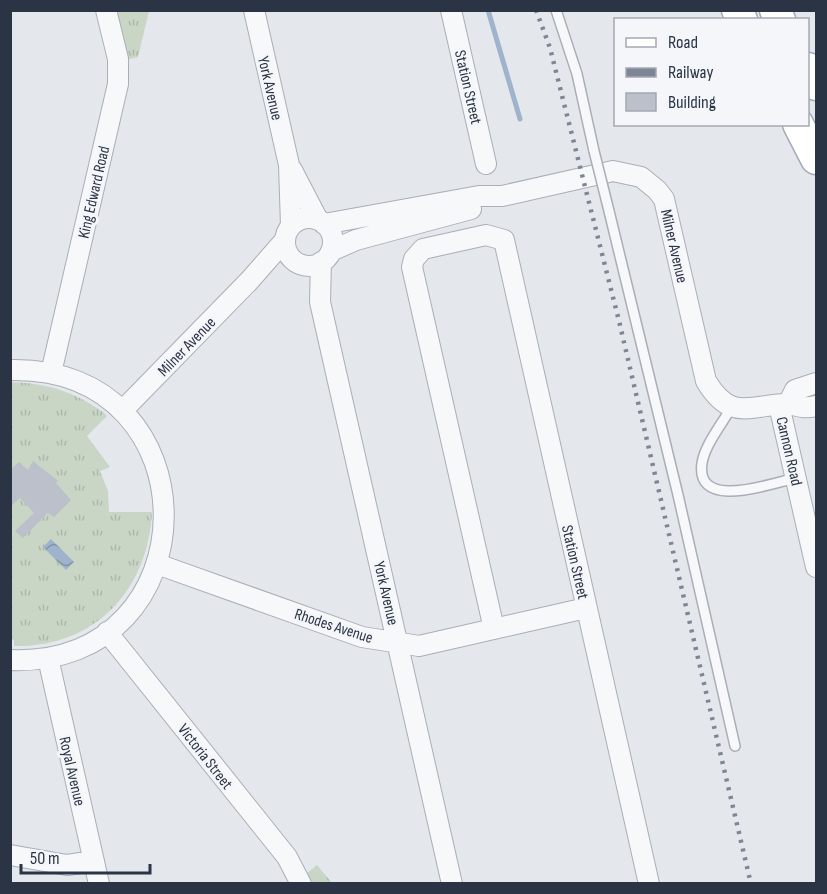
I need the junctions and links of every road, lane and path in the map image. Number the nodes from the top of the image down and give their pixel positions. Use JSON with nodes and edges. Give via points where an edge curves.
{"nodes":[{"id":1,"x":106,"y":10,"type":"edge"},
{"id":2,"x":254,"y":10,"type":"edge"},
{"id":3,"x":452,"y":10,"type":"edge"},
{"id":4,"x":556,"y":10,"type":"edge"},
{"id":5,"x":799,"y":126,"type":"edge"},
{"id":6,"x":816,"y":159,"type":"edge"},
{"id":7,"x":486,"y":164,"type":"dead end"},
{"id":8,"x":289,"y":165,"type":"junction"},
{"id":9,"x":501,"y":196,"type":"junction"},
{"id":10,"x":321,"y":222,"type":"junction"},
{"id":11,"x":288,"y":233,"type":"junction"},
{"id":12,"x":326,"y":257,"type":"junction"},
{"id":13,"x":297,"y":262,"type":"junction"},
{"id":14,"x":250,"y":280,"type":"junction"},
{"id":15,"x":320,"y":302,"type":"junction"},
{"id":16,"x":10,"y":370,"type":"edge"},
{"id":17,"x":51,"y":373,"type":"junction"},
{"id":18,"x":816,"y":383,"type":"edge"},
{"id":19,"x":784,"y":405,"type":"junction"},
{"id":20,"x":732,"y":406,"type":"junction"},
{"id":21,"x":816,"y":406,"type":"edge"},
{"id":22,"x":122,"y":411,"type":"junction"},
{"id":23,"x":796,"y":478,"type":"junction"},
{"id":24,"x":157,"y":564,"type":"junction"},
{"id":25,"x":816,"y":567,"type":"edge"},
{"id":26,"x":586,"y":608,"type":"junction"},
{"id":27,"x":494,"y":629,"type":"junction"},
{"id":28,"x":107,"y":632,"type":"junction"},
{"id":29,"x":398,"y":643,"type":"junction"},
{"id":30,"x":48,"y":658,"type":"junction"},
{"id":31,"x":10,"y":660,"type":"edge"},
{"id":32,"x":735,"y":746,"type":"dead end"},
{"id":33,"x":10,"y":855,"type":"edge"},
{"id":34,"x":94,"y":861,"type":"junction"},
{"id":35,"x":99,"y":884,"type":"edge"},
{"id":36,"x":301,"y":884,"type":"edge"},
{"id":37,"x":452,"y":884,"type":"edge"},
{"id":38,"x":650,"y":884,"type":"edge"}],
"edges":[{"from":1,"to":17,"type":"street","name":"King Edward Road","via":[[119,76]]},
{"from":2,"to":8,"type":"street","name":"York Avenue"},
{"from":3,"to":7,"type":"street","name":"Station Street"},
{"from":4,"to":32,"type":"lane","bridge":true,"via":[[577,74]]},
{"from":5,"to":6,"type":"main road"},
{"from":8,"to":10,"type":"street","name":"York Avenue"},
{"from":8,"to":11,"type":"street","name":"York Avenue"},
{"from":9,"to":10,"type":"street","name":"Milner Avenue","via":[[479,196]]},
{"from":9,"to":12,"type":"street","name":"Milner Avenue","via":[[484,205],[356,240]]},
{"from":9,"to":20,"type":"street","name":"Milner Avenue","via":[[613,171],[632,174],[649,183],[664,199],[706,381],[716,395]]},
{"from":10,"to":11,"type":"street","via":[[303,219]]},
{"from":10,"to":12,"type":"street","via":[[332,236]]},
{"from":11,"to":13,"type":"street","via":[[288,254]]},
{"from":11,"to":14,"type":"street","name":"Milner Avenue"},
{"from":12,"to":13,"type":"street","via":[[315,265]]},
{"from":12,"to":15,"type":"street","name":"York Avenue"},
{"from":13,"to":14,"type":"street","name":"Milner Avenue"},
{"from":13,"to":15,"type":"street","name":"York Avenue"},
{"from":14,"to":22,"type":"street","name":"Milner Avenue"},
{"from":15,"to":29,"type":"street","name":"York Avenue"},
{"from":16,"to":17,"type":"street"},
{"from":17,"to":22,"type":"street","via":[[77,381]]},
{"from":18,"to":19,"type":"street","via":[[795,390]]},
{"from":19,"to":20,"type":"street","via":[[748,410]]},
{"from":19,"to":21,"type":"street","via":[[800,409]]},
{"from":19,"to":23,"type":"street","name":"Cannon Road"},
{"from":20,"to":23,"type":"lane","via":[[702,462],[706,483],[712,489],[730,492]]},
{"from":22,"to":24,"type":"street","via":[[150,449],[164,494],[165,530]]},
{"from":23,"to":25,"type":"street","name":"Cannon Road"},
{"from":24,"to":28,"type":"street","via":[[137,602]]},
{"from":24,"to":29,"type":"street","name":"Rhodes Avenue","via":[[362,637]]},
{"from":26,"to":27,"type":"street","name":"Rhodes Avenue"},
{"from":26,"to":27,"type":"street","name":"Station Street","via":[[504,240],[486,236],[423,249],[412,267]]},
{"from":26,"to":38,"type":"street","name":"Station Street"},
{"from":27,"to":29,"type":"street","name":"Rhodes Avenue","via":[[419,646]]},
{"from":28,"to":30,"type":"street"},
{"from":28,"to":36,"type":"street","name":"Victoria Street","via":[[287,858]]},
{"from":29,"to":37,"type":"street","name":"York Avenue"},
{"from":30,"to":31,"type":"street"},
{"from":30,"to":34,"type":"street","name":"Royal Avenue"},
{"from":33,"to":34,"type":"street","via":[[67,865]]},
{"from":34,"to":35,"type":"street","name":"Royal Avenue"}]}
